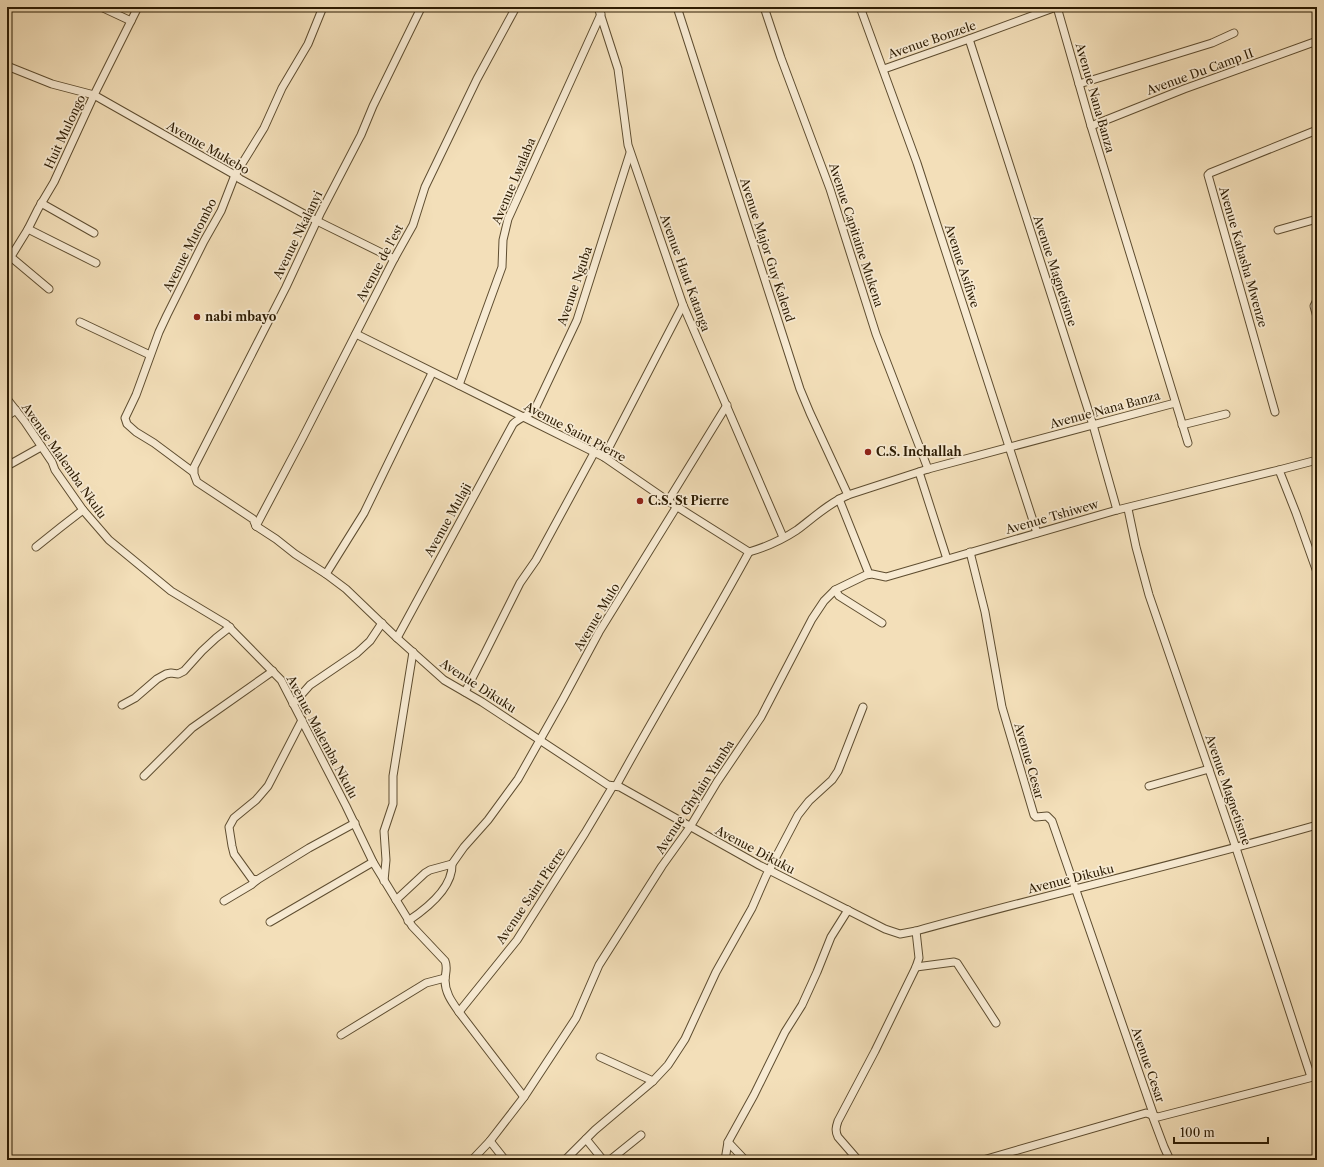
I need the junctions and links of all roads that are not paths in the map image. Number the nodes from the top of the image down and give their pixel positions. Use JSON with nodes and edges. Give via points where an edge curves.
{"nodes":[{"id":1,"x":101,"y":7,"type":"edge"},
{"id":2,"x":138,"y":7,"type":"edge"},
{"id":3,"x":323,"y":7,"type":"edge"},
{"id":4,"x":419,"y":7,"type":"edge"},
{"id":5,"x":516,"y":7,"type":"edge"},
{"id":6,"x":676,"y":7,"type":"edge"},
{"id":7,"x":764,"y":7,"type":"edge"},
{"id":8,"x":860,"y":7,"type":"edge"},
{"id":9,"x":1056,"y":7,"type":"edge"},
{"id":10,"x":599,"y":11,"type":"edge"},
{"id":11,"x":131,"y":21,"type":"junction"},
{"id":12,"x":1234,"y":33,"type":"dead end"},
{"id":13,"x":969,"y":39,"type":"junction"},
{"id":14,"x":1317,"y":41,"type":"edge"},
{"id":15,"x":7,"y":66,"type":"edge"},
{"id":16,"x":884,"y":69,"type":"junction"},
{"id":17,"x":1079,"y":84,"type":"junction"},
{"id":18,"x":94,"y":95,"type":"junction"},
{"id":19,"x":1091,"y":126,"type":"junction"},
{"id":20,"x":1317,"y":130,"type":"edge"},
{"id":21,"x":630,"y":153,"type":"junction"},
{"id":22,"x":235,"y":175,"type":"junction"},
{"id":23,"x":41,"y":203,"type":"junction"},
{"id":24,"x":1317,"y":218,"type":"edge"},
{"id":25,"x":317,"y":221,"type":"junction"},
{"id":26,"x":28,"y":229,"type":"junction"},
{"id":27,"x":1278,"y":230,"type":"dead end"},
{"id":28,"x":94,"y":233,"type":"dead end"},
{"id":29,"x":394,"y":259,"type":"junction"},
{"id":30,"x":9,"y":260,"type":"edge"},
{"id":31,"x":96,"y":263,"type":"dead end"},
{"id":32,"x":49,"y":289,"type":"dead end"},
{"id":33,"x":1317,"y":300,"type":"edge"},
{"id":34,"x":683,"y":305,"type":"junction"},
{"id":35,"x":1317,"y":317,"type":"edge"},
{"id":36,"x":80,"y":322,"type":"dead end"},
{"id":37,"x":356,"y":334,"type":"junction"},
{"id":38,"x":150,"y":355,"type":"junction"},
{"id":39,"x":432,"y":373,"type":"junction"},
{"id":40,"x":459,"y":385,"type":"junction"},
{"id":41,"x":7,"y":399,"type":"edge"},
{"id":42,"x":1175,"y":403,"type":"junction"},
{"id":43,"x":727,"y":405,"type":"junction"},
{"id":44,"x":16,"y":410,"type":"junction"},
{"id":45,"x":1275,"y":412,"type":"dead end"},
{"id":46,"x":1226,"y":414,"type":"dead end"},
{"id":47,"x":7,"y":416,"type":"edge"},
{"id":48,"x":524,"y":417,"type":"junction"},
{"id":49,"x":1093,"y":425,"type":"junction"},
{"id":50,"x":1182,"y":425,"type":"junction"},
{"id":51,"x":1188,"y":443,"type":"dead end"},
{"id":52,"x":41,"y":447,"type":"junction"},
{"id":53,"x":1009,"y":447,"type":"junction"},
{"id":54,"x":594,"y":453,"type":"junction"},
{"id":55,"x":604,"y":457,"type":"junction"},
{"id":56,"x":1317,"y":460,"type":"edge"},
{"id":57,"x":7,"y":466,"type":"edge"},
{"id":58,"x":928,"y":469,"type":"junction"},
{"id":59,"x":1279,"y":470,"type":"junction"},
{"id":60,"x":193,"y":472,"type":"junction"},
{"id":61,"x":920,"y":472,"type":"junction"},
{"id":62,"x":848,"y":495,"type":"junction"},
{"id":63,"x":839,"y":499,"type":"junction"},
{"id":64,"x":668,"y":501,"type":"junction"},
{"id":65,"x":677,"y":506,"type":"junction"},
{"id":66,"x":1128,"y":508,"type":"junction"},
{"id":67,"x":83,"y":510,"type":"junction"},
{"id":68,"x":1117,"y":510,"type":"junction"},
{"id":69,"x":256,"y":526,"type":"junction"},
{"id":70,"x":1037,"y":533,"type":"junction"},
{"id":71,"x":784,"y":537,"type":"junction"},
{"id":72,"x":1317,"y":544,"type":"edge"},
{"id":73,"x":36,"y":547,"type":"dead end"},
{"id":74,"x":1309,"y":547,"type":"junction"},
{"id":75,"x":749,"y":552,"type":"junction"},
{"id":76,"x":970,"y":552,"type":"junction"},
{"id":77,"x":947,"y":559,"type":"junction"},
{"id":78,"x":1317,"y":572,"type":"edge"},
{"id":79,"x":326,"y":574,"type":"junction"},
{"id":80,"x":869,"y":574,"type":"junction"},
{"id":81,"x":835,"y":590,"type":"junction"},
{"id":82,"x":382,"y":623,"type":"junction"},
{"id":83,"x":882,"y":623,"type":"dead end"},
{"id":84,"x":230,"y":627,"type":"junction"},
{"id":85,"x":396,"y":638,"type":"junction"},
{"id":86,"x":413,"y":652,"type":"junction"},
{"id":87,"x":273,"y":671,"type":"junction"},
{"id":88,"x":465,"y":692,"type":"junction"},
{"id":89,"x":293,"y":704,"type":"junction"},
{"id":90,"x":122,"y":705,"type":"dead end"},
{"id":91,"x":863,"y":707,"type":"dead end"},
{"id":92,"x":302,"y":720,"type":"junction"},
{"id":93,"x":540,"y":740,"type":"junction"},
{"id":94,"x":1209,"y":769,"type":"junction"},
{"id":95,"x":144,"y":776,"type":"dead end"},
{"id":96,"x":615,"y":786,"type":"junction"},
{"id":97,"x":1149,"y":786,"type":"dead end"},
{"id":98,"x":355,"y":823,"type":"junction"},
{"id":99,"x":1317,"y":825,"type":"edge"},
{"id":100,"x":690,"y":827,"type":"junction"},
{"id":101,"x":1236,"y":848,"type":"junction"},
{"id":102,"x":373,"y":862,"type":"junction"},
{"id":103,"x":452,"y":864,"type":"junction"},
{"id":104,"x":769,"y":871,"type":"junction"},
{"id":105,"x":257,"y":880,"type":"junction"},
{"id":106,"x":384,"y":881,"type":"junction"},
{"id":107,"x":1075,"y":888,"type":"junction"},
{"id":108,"x":396,"y":900,"type":"junction"},
{"id":109,"x":224,"y":901,"type":"dead end"},
{"id":110,"x":848,"y":910,"type":"junction"},
{"id":111,"x":408,"y":921,"type":"junction"},
{"id":112,"x":270,"y":922,"type":"dead end"},
{"id":113,"x":916,"y":931,"type":"junction"},
{"id":114,"x":916,"y":967,"type":"junction"},
{"id":115,"x":445,"y":978,"type":"junction"},
{"id":116,"x":459,"y":1012,"type":"junction"},
{"id":117,"x":996,"y":1024,"type":"dead end"},
{"id":118,"x":341,"y":1035,"type":"dead end"},
{"id":119,"x":600,"y":1057,"type":"dead end"},
{"id":120,"x":1315,"y":1077,"type":"edge"},
{"id":121,"x":653,"y":1081,"type":"junction"},
{"id":122,"x":524,"y":1096,"type":"junction"},
{"id":123,"x":1153,"y":1116,"type":"junction"},
{"id":124,"x":641,"y":1135,"type":"dead end"},
{"id":125,"x":586,"y":1139,"type":"junction"},
{"id":126,"x":490,"y":1141,"type":"junction"},
{"id":127,"x":728,"y":1142,"type":"junction"},
{"id":128,"x":1005,"y":1157,"type":"edge"},
{"id":129,"x":854,"y":1158,"type":"edge"},
{"id":130,"x":472,"y":1160,"type":"edge"},
{"id":131,"x":505,"y":1160,"type":"edge"},
{"id":132,"x":565,"y":1160,"type":"edge"},
{"id":133,"x":602,"y":1160,"type":"edge"},
{"id":134,"x":610,"y":1160,"type":"edge"},
{"id":135,"x":726,"y":1160,"type":"edge"},
{"id":136,"x":745,"y":1160,"type":"edge"},
{"id":137,"x":983,"y":1160,"type":"edge"},
{"id":138,"x":1170,"y":1160,"type":"edge"}],
"edges":[{"from":1,"to":11,"type":"street"},
{"from":2,"to":11,"type":"street","name":"Huit Mulongo"},
{"from":3,"to":22,"type":"street","name":"Avenue Mutombo","via":[[308,44],[282,88],[260,135]]},
{"from":4,"to":25,"type":"street","name":"Avenue Nkalanyi","via":[[420,10],[361,135]]},
{"from":5,"to":29,"type":"street","name":"Avenue de l'est","via":[[477,79],[425,187],[413,225]]},
{"from":6,"to":62,"type":"street","name":"Avenue Major Guy Kalend","via":[[800,389]]},
{"from":7,"to":58,"type":"street","name":"Avenue Capitaine Mukena","via":[[830,189],[876,334]]},
{"from":8,"to":16,"type":"street","name":"Avenue Asifiwe"},
{"from":9,"to":13,"type":"street","name":"Avenue Bonzele"},
{"from":9,"to":17,"type":"street","name":"Avenue Nana Banza"},
{"from":10,"to":21,"type":"street","name":"Avenue Haut Katanga","via":[[618,69]]},
{"from":10,"to":40,"type":"street","name":"Avenue Lwalaba","via":[[508,219],[503,240],[502,267]]},
{"from":11,"to":18,"type":"street","name":"Huit Mulongo"},
{"from":12,"to":17,"type":"street","via":[[1212,43]]},
{"from":13,"to":16,"type":"street","name":"Avenue Bonzele"},
{"from":13,"to":49,"type":"street","name":"Avenue Magnetisme"},
{"from":14,"to":19,"type":"street","name":"Avenue Du Camp II"},
{"from":15,"to":18,"type":"street","name":"Avenue Mukebo","via":[[52,84]]},
{"from":16,"to":53,"type":"street","name":"Avenue Asifiwe"},
{"from":17,"to":19,"type":"street","name":"Avenue Nana Banza"},
{"from":18,"to":22,"type":"street","name":"Avenue Mukebo"},
{"from":18,"to":23,"type":"street","name":"Huit Mulongo","via":[[54,182]]},
{"from":19,"to":42,"type":"street","name":"Avenue Nana Banza"},
{"from":20,"to":45,"type":"street","name":"Avenue Kahasha Mwenze","via":[[1208,175]]},
{"from":21,"to":34,"type":"street","name":"Avenue Haut Katanga"},
{"from":21,"to":48,"type":"street","name":"Avenue Nguba","via":[[577,320],[535,409]]},
{"from":22,"to":25,"type":"street","name":"Avenue Mukebo"},
{"from":22,"to":38,"type":"street","name":"Avenue Mutombo","via":[[220,211],[164,320]]},
{"from":23,"to":26,"type":"street","name":"Huit Mulongo"},
{"from":23,"to":28,"type":"street"},
{"from":24,"to":27,"type":"street"},
{"from":25,"to":29,"type":"street","name":"Avenue Mukebo"},
{"from":25,"to":60,"type":"street","name":"Avenue Nkalanyi","via":[[194,465]]},
{"from":26,"to":30,"type":"street","name":"Huit Mulongo"},
{"from":26,"to":31,"type":"street"},
{"from":29,"to":37,"type":"street","name":"Avenue de l'est"},
{"from":30,"to":32,"type":"street"},
{"from":33,"to":35,"type":"street","via":[[1314,306]]},
{"from":34,"to":43,"type":"street","name":"Avenue Haut Katanga"},
{"from":34,"to":55,"type":"street"},
{"from":36,"to":38,"type":"street"},
{"from":37,"to":39,"type":"street","name":"Avenue Saint Pierre"},
{"from":37,"to":69,"type":"street","name":"Avenue de l'est"},
{"from":38,"to":60,"type":"street","name":"Avenue Mutombo","via":[[125,421],[136,432]]},
{"from":39,"to":40,"type":"street","name":"Avenue Saint Pierre"},
{"from":39,"to":79,"type":"street","via":[[364,513]]},
{"from":40,"to":48,"type":"street","name":"Avenue Saint Pierre"},
{"from":41,"to":44,"type":"street","name":"Avenue Malemba Nkulu"},
{"from":42,"to":49,"type":"street","name":"Avenue Nana Banza"},
{"from":42,"to":50,"type":"street"},
{"from":43,"to":64,"type":"street"},
{"from":43,"to":71,"type":"street","name":"Avenue Haut Katanga"},
{"from":44,"to":47,"type":"street"},
{"from":44,"to":52,"type":"street","name":"Avenue Malemba Nkulu"},
{"from":46,"to":50,"type":"street"},
{"from":48,"to":54,"type":"street","name":"Avenue Saint Pierre"},
{"from":48,"to":85,"type":"street","name":"Avenue Mulaji","via":[[513,424]]},
{"from":49,"to":53,"type":"street","name":"Avenue Nana Banza"},
{"from":49,"to":68,"type":"street","name":"Avenue Magnetisme"},
{"from":50,"to":51,"type":"street"},
{"from":52,"to":57,"type":"street"},
{"from":52,"to":67,"type":"street","name":"Avenue Malemba Nkulu"},
{"from":53,"to":58,"type":"street","name":"Avenue Nana Banza"},
{"from":53,"to":70,"type":"street","name":"Avenue Asifiwe"},
{"from":54,"to":55,"type":"street","name":"Avenue Saint Pierre"},
{"from":54,"to":88,"type":"street","via":[[510,603]]},
{"from":55,"to":64,"type":"street","name":"Avenue Saint Pierre"},
{"from":56,"to":59,"type":"street","name":"Avenue Tshiwew"},
{"from":58,"to":61,"type":"street","name":"Avenue Nana Banza"},
{"from":59,"to":66,"type":"street","name":"Avenue Tshiwew"},
{"from":59,"to":74,"type":"street"},
{"from":60,"to":69,"type":"street","name":"Avenue Dikuku","via":[[197,482],[253,519]]},
{"from":61,"to":62,"type":"street","name":"Avenue Nana Banza"},
{"from":61,"to":77,"type":"street"},
{"from":62,"to":63,"type":"street","name":"Avenue Nana Banza"},
{"from":63,"to":71,"type":"street","name":"Avenue Nana Banza"},
{"from":63,"to":80,"type":"street"},
{"from":64,"to":65,"type":"street","name":"Avenue Saint Pierre"},
{"from":65,"to":75,"type":"street","name":"Avenue Saint Pierre"},
{"from":65,"to":93,"type":"street","name":"Avenue Mulo","via":[[599,632]]},
{"from":66,"to":68,"type":"street","name":"Avenue Tshiwew"},
{"from":66,"to":94,"type":"street","name":"Avenue Magnetisme","via":[[1149,595]]},
{"from":67,"to":73,"type":"street"},
{"from":67,"to":84,"type":"street","name":"Avenue Malemba Nkulu","via":[[109,540],[171,591]]},
{"from":68,"to":70,"type":"street","name":"Avenue Tshiwew"},
{"from":69,"to":79,"type":"street","name":"Avenue Dikuku"},
{"from":70,"to":76,"type":"street","name":"Avenue Tshiwew"},
{"from":71,"to":75,"type":"street","name":"Avenue Nana Banza","via":[[766,547]]},
{"from":72,"to":74,"type":"street"},
{"from":74,"to":78,"type":"street"},
{"from":75,"to":96,"type":"street","name":"Avenue Saint Pierre","via":[[713,619]]},
{"from":76,"to":77,"type":"street","name":"Avenue Tshiwew"},
{"from":76,"to":107,"type":"street","name":"Avenue Cesar","via":[[985,612],[1002,707],[1034,815],[1047,816],[1051,820]]},
{"from":77,"to":80,"type":"street","name":"Avenue Tshiwew","via":[[886,576]]},
{"from":79,"to":82,"type":"street","name":"Avenue Dikuku"},
{"from":80,"to":81,"type":"street","name":"Avenue Tshiwew"},
{"from":81,"to":83,"type":"street","via":[[839,596]]},
{"from":81,"to":100,"type":"street","name":"Avenue Ghylain Yumba","via":[[812,619],[767,707]]},
{"from":82,"to":85,"type":"street","name":"Avenue Dikuku"},
{"from":82,"to":89,"type":"street","via":[[370,641],[357,653],[310,686]]},
{"from":84,"to":87,"type":"street","name":"Avenue Malemba Nkulu"},
{"from":84,"to":90,"type":"street","via":[[202,651],[184,671],[166,674]]},
{"from":85,"to":86,"type":"street","name":"Avenue Dikuku"},
{"from":86,"to":88,"type":"street","name":"Avenue Dikuku","via":[[444,680]]},
{"from":86,"to":106,"type":"street","via":[[393,776],[393,804],[384,831]]},
{"from":87,"to":89,"type":"street","name":"Avenue Malemba Nkulu","via":[[281,680]]},
{"from":87,"to":95,"type":"street","via":[[192,728]]},
{"from":88,"to":93,"type":"street","name":"Avenue Dikuku"},
{"from":89,"to":92,"type":"street","name":"Avenue Malemba Nkulu"},
{"from":91,"to":104,"type":"street","via":[[835,776],[801,810]]},
{"from":92,"to":98,"type":"street","name":"Avenue Malemba Nkulu"},
{"from":92,"to":105,"type":"street","via":[[268,786],[234,818],[229,827],[234,854],[252,879]]},
{"from":93,"to":96,"type":"street","name":"Avenue Dikuku","via":[[608,785]]},
{"from":93,"to":103,"type":"street","name":"Avenue Mulo","via":[[518,779]]},
{"from":94,"to":97,"type":"street"},
{"from":94,"to":101,"type":"street","name":"Avenue Magnetisme"},
{"from":96,"to":100,"type":"street","name":"Avenue Dikuku"},
{"from":96,"to":116,"type":"street","name":"Avenue Saint Pierre","via":[[517,940]]},
{"from":98,"to":102,"type":"street","name":"Avenue Malemba Nkulu"},
{"from":98,"to":105,"type":"street"},
{"from":99,"to":101,"type":"street","name":"Avenue Dikuku"},
{"from":100,"to":104,"type":"street","name":"Avenue Dikuku"},
{"from":100,"to":122,"type":"street","name":"Avenue Ghylain Yumba","via":[[599,965],[576,1018]]},
{"from":101,"to":107,"type":"street","name":"Avenue Dikuku"},
{"from":101,"to":120,"type":"street","name":"Avenue Magnetisme"},
{"from":102,"to":106,"type":"street","name":"Avenue Malemba Nkulu"},
{"from":102,"to":112,"type":"street"},
{"from":103,"to":108,"type":"street","via":[[425,873]]},
{"from":103,"to":111,"type":"street","via":[[452,872],[446,886]]},
{"from":104,"to":110,"type":"street","name":"Avenue Dikuku"},
{"from":104,"to":121,"type":"street","via":[[756,901],[716,972],[685,1039],[668,1065]]},
{"from":105,"to":109,"type":"street"},
{"from":106,"to":108,"type":"street","name":"Avenue Malemba Nkulu"},
{"from":107,"to":113,"type":"street","name":"Avenue Dikuku"},
{"from":107,"to":123,"type":"street","name":"Avenue Cesar"},
{"from":108,"to":111,"type":"street","name":"Avenue Malemba Nkulu"},
{"from":110,"to":113,"type":"street","name":"Avenue Dikuku","via":[[895,933],[907,934]]},
{"from":110,"to":127,"type":"street","via":[[831,937],[802,1005],[784,1032]]},
{"from":111,"to":115,"type":"street","name":"Avenue Malemba Nkulu","via":[[445,961]]},
{"from":113,"to":114,"type":"street","via":[[919,958]]},
{"from":114,"to":117,"type":"street","via":[[957,963]]},
{"from":114,"to":129,"type":"street","via":[[838,1121],[836,1133]]},
{"from":115,"to":116,"type":"street","name":"Avenue Malemba Nkulu","via":[[447,993]]},
{"from":115,"to":118,"type":"street","via":[[412,990]]},
{"from":116,"to":122,"type":"street","name":"Avenue Malemba Nkulu"},
{"from":119,"to":121,"type":"street"},
{"from":120,"to":123,"type":"street","via":[[1158,1117]]},
{"from":121,"to":125,"type":"street"},
{"from":122,"to":126,"type":"street","name":"Avenue Ghylain Yumba"},
{"from":123,"to":128,"type":"street","via":[[1146,1113]]},
{"from":123,"to":138,"type":"street","name":"Avenue Cesar"},
{"from":124,"to":134,"type":"street"},
{"from":125,"to":132,"type":"street"},
{"from":125,"to":133,"type":"street"},
{"from":126,"to":130,"type":"street","name":"Avenue Ghylain Yumba"},
{"from":126,"to":131,"type":"street"},
{"from":127,"to":135,"type":"street"},
{"from":127,"to":136,"type":"street"},
{"from":128,"to":137,"type":"street"}]}
